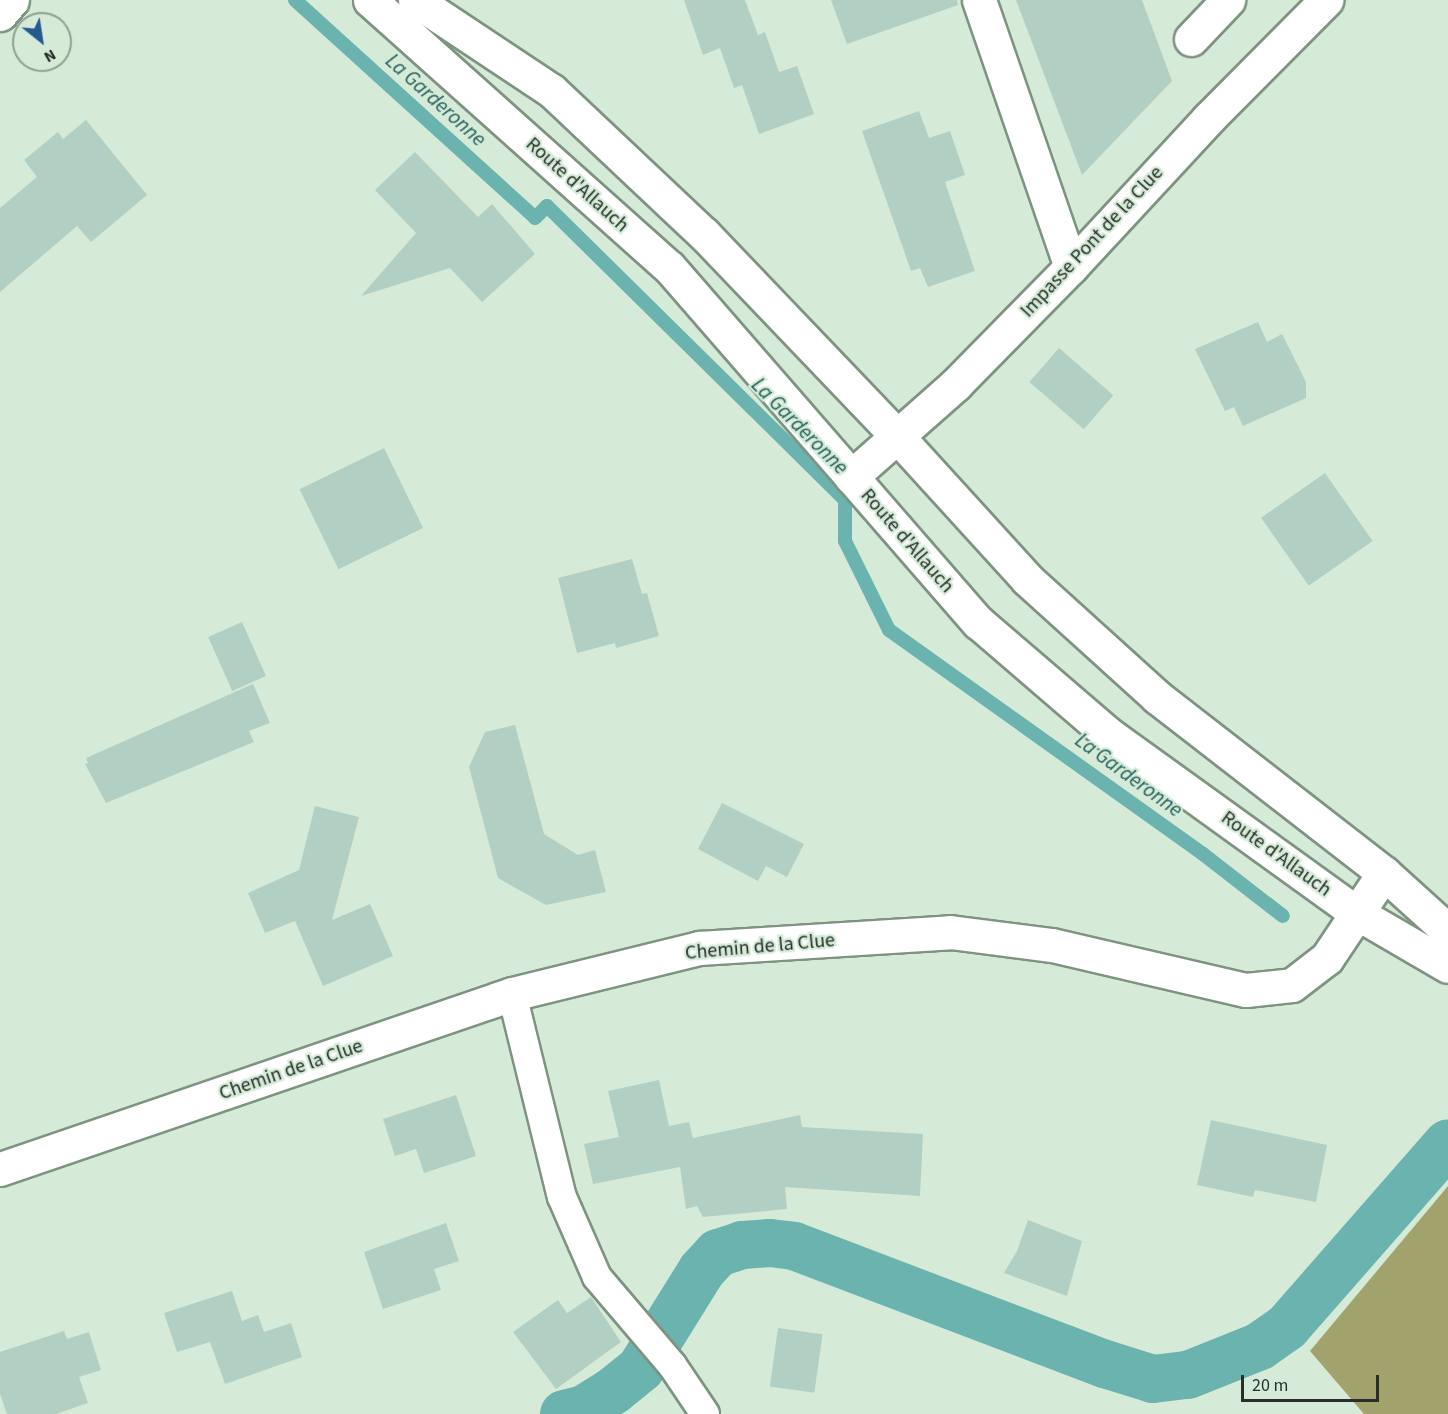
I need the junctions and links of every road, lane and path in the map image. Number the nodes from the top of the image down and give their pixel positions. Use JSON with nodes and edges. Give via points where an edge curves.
{"nodes":[{"id":1,"x":12,"y":0,"type":"edge"},
{"id":2,"x":370,"y":0,"type":"edge"},
{"id":3,"x":415,"y":0,"type":"edge"},
{"id":4,"x":979,"y":0,"type":"edge"},
{"id":5,"x":1228,"y":0,"type":"edge"},
{"id":6,"x":1326,"y":0,"type":"edge"},
{"id":7,"x":0,"y":14,"type":"edge"},
{"id":8,"x":1191,"y":39,"type":"dead end"},
{"id":9,"x":704,"y":234,"type":"junction"},
{"id":10,"x":669,"y":267,"type":"junction"},
{"id":11,"x":1071,"y":267,"type":"junction"},
{"id":12,"x":897,"y":436,"type":"junction"},
{"id":13,"x":851,"y":477,"type":"junction"},
{"id":14,"x":1384,"y":873,"type":"junction"},
{"id":15,"x":1357,"y":913,"type":"junction"},
{"id":16,"x":1448,"y":931,"type":"edge"},
{"id":17,"x":1448,"y":966,"type":"edge"},
{"id":18,"x":512,"y":994,"type":"junction"},
{"id":19,"x":0,"y":1169,"type":"edge"},
{"id":20,"x":705,"y":1414,"type":"edge"}],
"edges":[{"from":1,"to":7,"type":"main road"},
{"from":2,"to":10,"type":"main road","name":"Route d'Allauch"},
{"from":3,"to":9,"type":"main road","via":[[552,91]]},
{"from":4,"to":11,"type":"main road"},
{"from":5,"to":8,"type":"main road"},
{"from":6,"to":11,"type":"main road","name":"Impasse Pont de la Clue","via":[[1208,118]]},
{"from":9,"to":10,"type":"main road"},
{"from":9,"to":12,"type":"main road"},
{"from":10,"to":13,"type":"main road","name":"Route d'Allauch"},
{"from":11,"to":12,"type":"main road","name":"Impasse Pont de la Clue","via":[[956,384]]},
{"from":12,"to":13,"type":"main road","name":"Impasse Pont de la Clue"},
{"from":12,"to":14,"type":"main road","via":[[1027,579],[1157,697]]},
{"from":13,"to":15,"type":"main road","name":"Route d'Allauch","via":[[978,622],[1107,733]]},
{"from":14,"to":15,"type":"main road","name":"Chemin de la Clue"},
{"from":14,"to":16,"type":"main road"},
{"from":15,"to":17,"type":"main road","name":"Route d'Allauch"},
{"from":15,"to":18,"type":"main road","name":"Chemin de la Clue","via":[[1327,958],[1292,985],[1246,990],[1052,945],[950,932],[699,948]]},
{"from":18,"to":19,"type":"main road","name":"Chemin de la Clue"},
{"from":18,"to":20,"type":"lane","via":[[562,1197],[597,1277],[672,1365]]}]}
